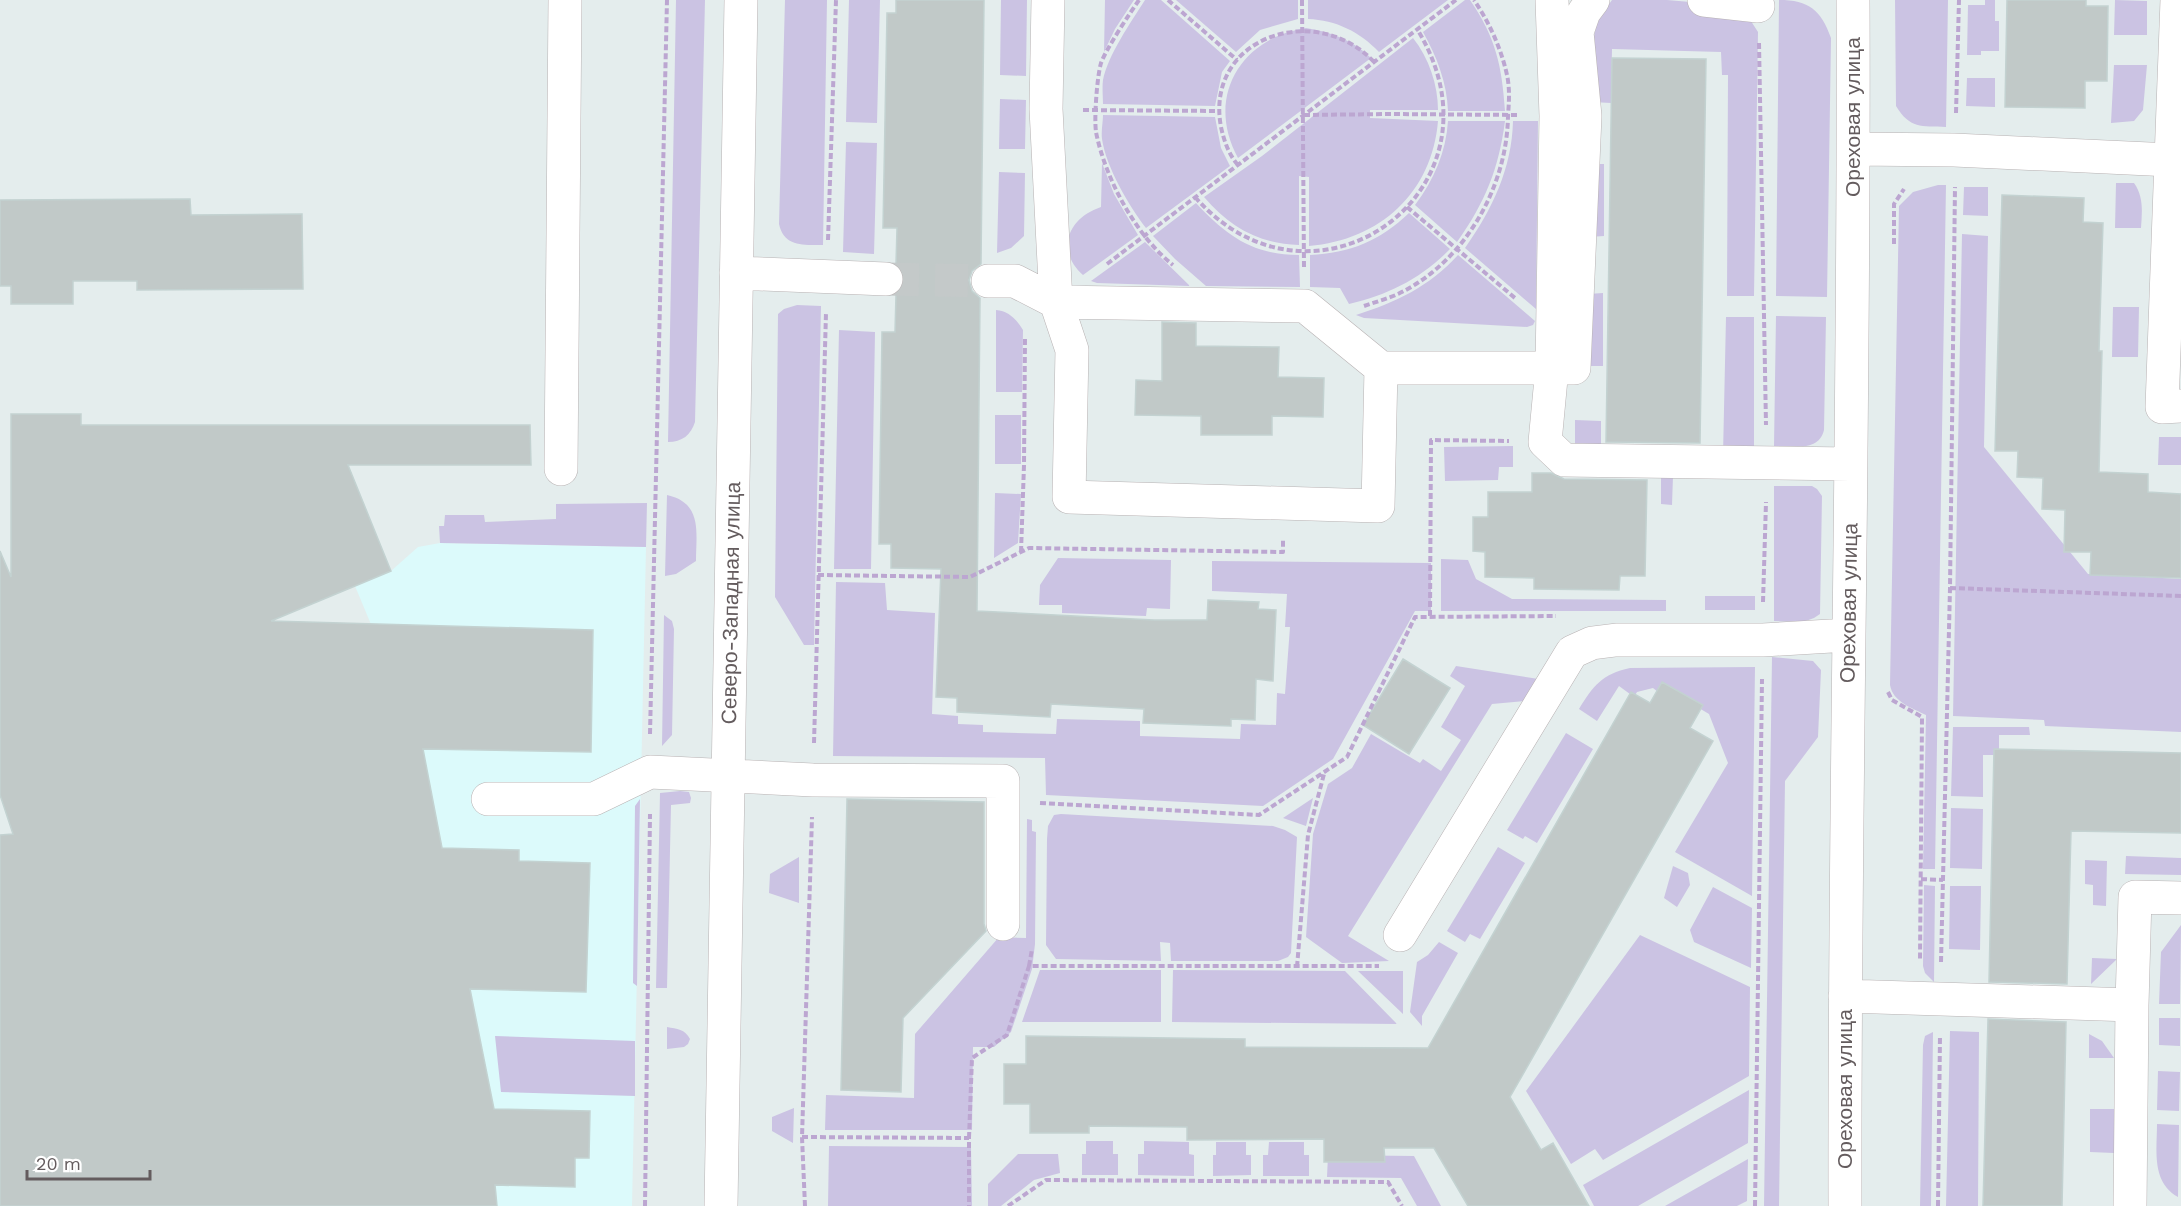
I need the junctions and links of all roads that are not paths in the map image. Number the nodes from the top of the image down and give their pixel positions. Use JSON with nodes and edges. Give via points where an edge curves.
{"nodes":[{"id":1,"x":565,"y":0,"type":"edge"},
{"id":2,"x":741,"y":0,"type":"edge"},
{"id":3,"x":1048,"y":0,"type":"edge"},
{"id":4,"x":1552,"y":0,"type":"edge"},
{"id":5,"x":1593,"y":0,"type":"edge"},
{"id":6,"x":1704,"y":0,"type":"edge"},
{"id":7,"x":1853,"y":0,"type":"edge"},
{"id":8,"x":2177,"y":0,"type":"edge"},
{"id":9,"x":1758,"y":6,"type":"dead end"},
{"id":10,"x":1854,"y":149,"type":"junction"},
{"id":11,"x":2171,"y":160,"type":"junction"},
{"id":12,"x":736,"y":273,"type":"junction"},
{"id":13,"x":886,"y":279,"type":"tunnel mouth"},
{"id":14,"x":988,"y":280,"type":"tunnel mouth"},
{"id":15,"x":1056,"y":302,"type":"junction"},
{"id":16,"x":1381,"y":368,"type":"junction"},
{"id":17,"x":1552,"y":368,"type":"junction"},
{"id":18,"x":2181,"y":406,"type":"edge"},
{"id":19,"x":1850,"y":464,"type":"junction"},
{"id":20,"x":561,"y":469,"type":"dead end"},
{"id":21,"x":1848,"y":635,"type":"junction"},
{"id":22,"x":729,"y":777,"type":"junction"},
{"id":23,"x":488,"y":799,"type":"dead end"},
{"id":24,"x":2181,"y":898,"type":"edge"},
{"id":25,"x":1003,"y":924,"type":"dead end"},
{"id":26,"x":1400,"y":935,"type":"dead end"},
{"id":27,"x":1845,"y":996,"type":"junction"},
{"id":28,"x":2132,"y":1005,"type":"junction"},
{"id":29,"x":721,"y":1206,"type":"edge"},
{"id":30,"x":1845,"y":1206,"type":"edge"},
{"id":31,"x":2130,"y":1206,"type":"edge"}],
"edges":[{"from":1,"to":20,"type":"street"},
{"from":2,"to":12,"type":"street","name":"Северо-Западная улица"},
{"from":3,"to":15,"type":"street","via":[[1046,109]]},
{"from":4,"to":17,"type":"street","via":[[1556,116]]},
{"from":5,"to":17,"type":"street","via":[[1577,32],[1585,116],[1574,368]]},
{"from":6,"to":9,"type":"street"},
{"from":7,"to":10,"type":"street","name":"Ореховая улица"},
{"from":8,"to":11,"type":"street"},
{"from":10,"to":11,"type":"street"},
{"from":10,"to":19,"type":"street","name":"Ореховая улица"},
{"from":11,"to":18,"type":"street","via":[[2162,407]]},
{"from":12,"to":13,"type":"street"},
{"from":12,"to":22,"type":"street","name":"Северо-Западная улица"},
{"from":14,"to":15,"type":"street","via":[[1015,281]]},
{"from":15,"to":16,"type":"street","via":[[1305,306]]},
{"from":15,"to":16,"type":"street","via":[[1072,350],[1069,497],[1378,506]]},
{"from":16,"to":17,"type":"street"},
{"from":17,"to":19,"type":"street","via":[[1545,442],[1564,460]]},
{"from":19,"to":21,"type":"street","name":"Ореховая улица"},
{"from":21,"to":26,"type":"street","via":[[1763,640],[1616,640],[1592,643],[1572,652]]},
{"from":21,"to":27,"type":"street","name":"Ореховая улица"},
{"from":22,"to":23,"type":"street","via":[[650,772],[594,799]]},
{"from":22,"to":25,"type":"street","via":[[1003,781]]},
{"from":22,"to":29,"type":"street","name":"Северо-Западная улица"},
{"from":24,"to":28,"type":"street","via":[[2135,897]]},
{"from":27,"to":28,"type":"street","via":[[1940,993]]},
{"from":27,"to":30,"type":"street","name":"Ореховая улица"},
{"from":28,"to":31,"type":"street"}]}
